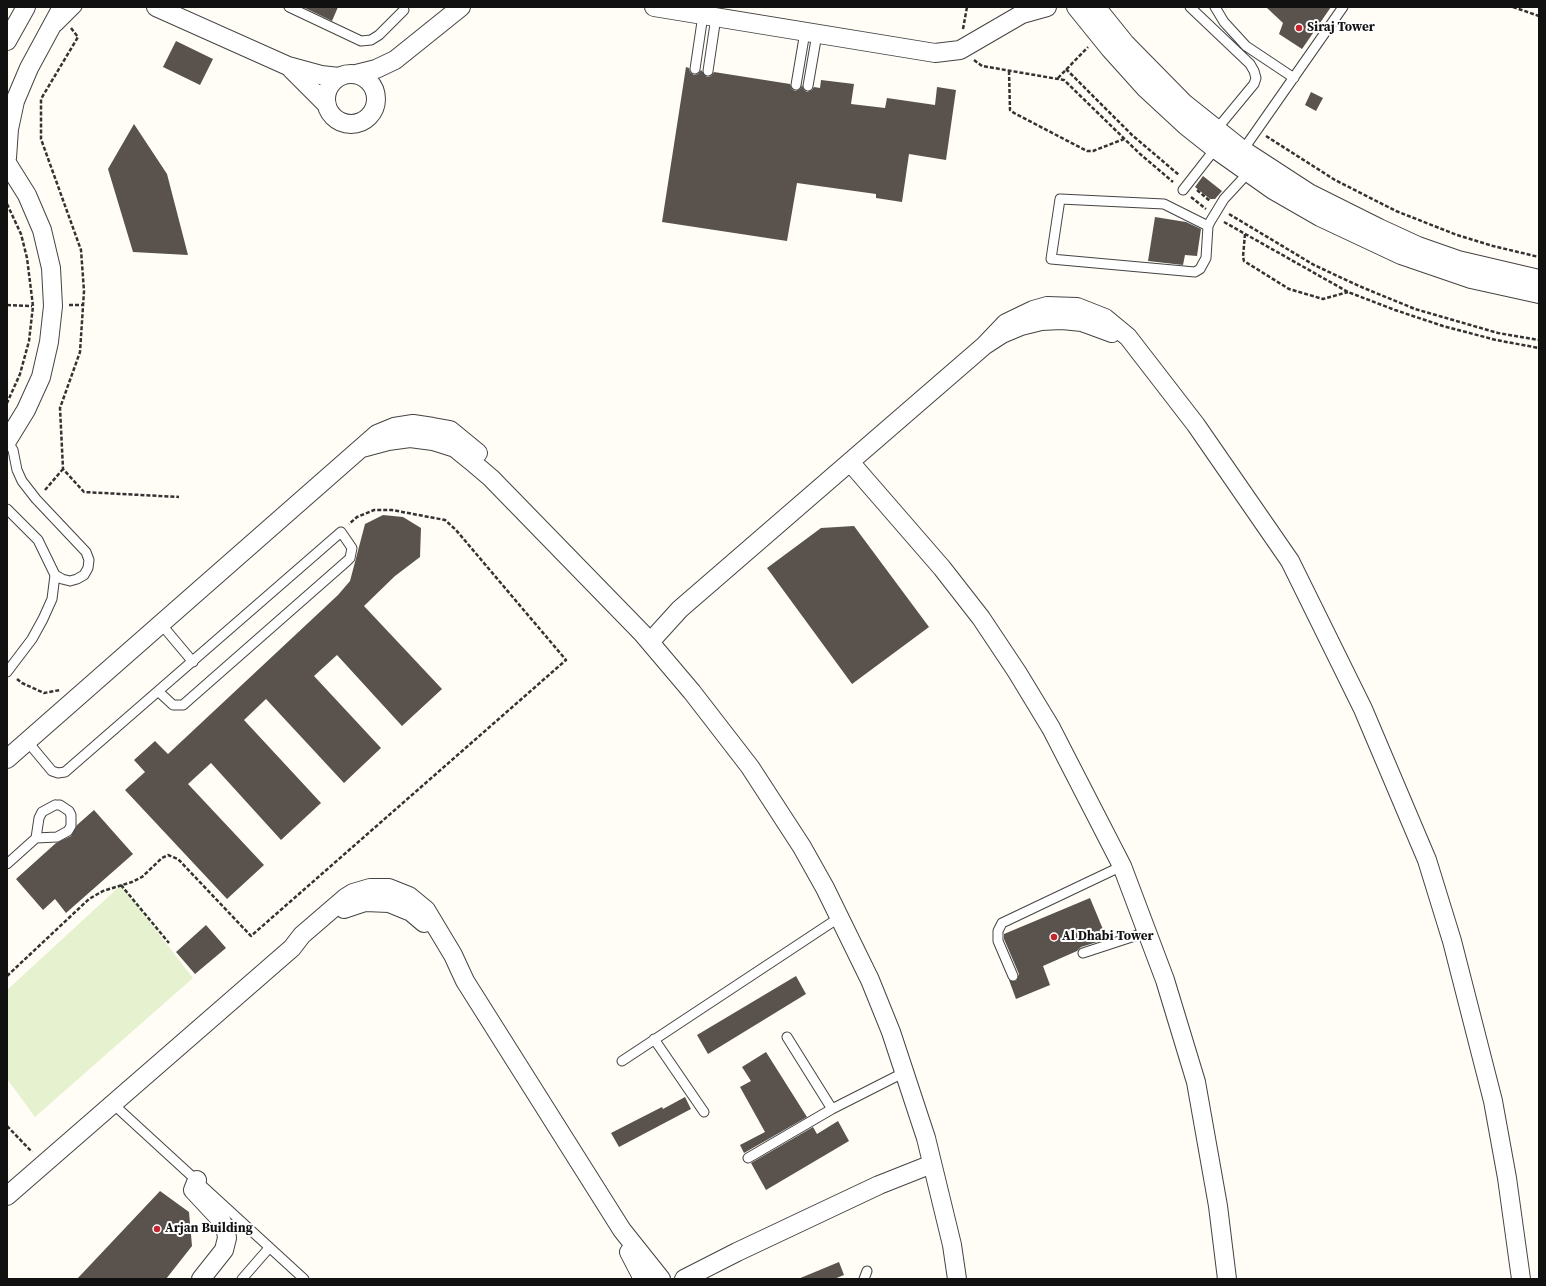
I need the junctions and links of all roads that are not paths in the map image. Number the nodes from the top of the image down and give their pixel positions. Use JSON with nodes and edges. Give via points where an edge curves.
{"nodes":[{"id":1,"x":26,"y":7,"type":"edge"},
{"id":2,"x":77,"y":7,"type":"edge"},
{"id":3,"x":156,"y":7,"type":"edge"},
{"id":4,"x":289,"y":7,"type":"edge"},
{"id":5,"x":461,"y":7,"type":"edge"},
{"id":6,"x":654,"y":7,"type":"edge"},
{"id":7,"x":1047,"y":7,"type":"edge"},
{"id":8,"x":1076,"y":7,"type":"edge"},
{"id":9,"x":1190,"y":7,"type":"edge"},
{"id":10,"x":1215,"y":7,"type":"edge"},
{"id":11,"x":1343,"y":7,"type":"edge"},
{"id":12,"x":1098,"y":8,"type":"edge"},
{"id":13,"x":404,"y":10,"type":"dead end"},
{"id":14,"x":1024,"y":10,"type":"edge"},
{"id":15,"x":63,"y":14,"type":"edge"},
{"id":16,"x":709,"y":16,"type":"junction"},
{"id":17,"x":811,"y":33,"type":"junction"},
{"id":18,"x":7,"y":41,"type":"edge"},
{"id":19,"x":395,"y":60,"type":"junction"},
{"id":20,"x":288,"y":66,"type":"junction"},
{"id":21,"x":695,"y":69,"type":"dead end"},
{"id":22,"x":708,"y":71,"type":"dead end"},
{"id":23,"x":347,"y":76,"type":"junction"},
{"id":24,"x":1294,"y":78,"type":"junction"},
{"id":25,"x":796,"y":85,"type":"dead end"},
{"id":26,"x":808,"y":86,"type":"dead end"},
{"id":27,"x":377,"y":102,"type":"junction"},
{"id":28,"x":327,"y":105,"type":"junction"},
{"id":29,"x":1216,"y":130,"type":"junction"},
{"id":30,"x":1215,"y":149,"type":"junction"},
{"id":31,"x":1243,"y":150,"type":"junction"},
{"id":32,"x":7,"y":158,"type":"edge"},
{"id":33,"x":7,"y":163,"type":"edge"},
{"id":34,"x":1248,"y":173,"type":"junction"},
{"id":35,"x":1186,"y":187,"type":"road end"},
{"id":36,"x":1208,"y":226,"type":"junction"},
{"id":37,"x":1539,"y":279,"type":"edge"},
{"id":38,"x":1539,"y":294,"type":"edge"},
{"id":39,"x":7,"y":441,"type":"edge"},
{"id":40,"x":850,"y":462,"type":"junction"},
{"id":41,"x":7,"y":509,"type":"edge"},
{"id":42,"x":55,"y":575,"type":"junction"},
{"id":43,"x":161,"y":624,"type":"junction"},
{"id":44,"x":646,"y":638,"type":"junction"},
{"id":45,"x":193,"y":662,"type":"junction"},
{"id":46,"x":7,"y":672,"type":"edge"},
{"id":47,"x":159,"y":692,"type":"junction"},
{"id":48,"x":27,"y":741,"type":"junction"},
{"id":49,"x":7,"y":759,"type":"edge"},
{"id":50,"x":36,"y":838,"type":"dead end"},
{"id":51,"x":7,"y":864,"type":"edge"},
{"id":52,"x":1122,"y":866,"type":"junction"},
{"id":53,"x":840,"y":917,"type":"junction"},
{"id":54,"x":1147,"y":932,"type":"junction"},
{"id":55,"x":1083,"y":953,"type":"dead end"},
{"id":56,"x":1013,"y":976,"type":"dead end"},
{"id":57,"x":788,"y":1037,"type":"dead end"},
{"id":58,"x":654,"y":1039,"type":"junction"},
{"id":59,"x":622,"y":1061,"type":"dead end"},
{"id":60,"x":905,"y":1072,"type":"junction"},
{"id":61,"x":112,"y":1103,"type":"junction"},
{"id":62,"x":832,"y":1109,"type":"junction"},
{"id":63,"x":704,"y":1112,"type":"dead end"},
{"id":64,"x":748,"y":1158,"type":"dead end"},
{"id":65,"x":934,"y":1172,"type":"junction"},
{"id":66,"x":197,"y":1180,"type":"junction"},
{"id":67,"x":7,"y":1196,"type":"edge"},
{"id":68,"x":622,"y":1230,"type":"junction"},
{"id":69,"x":269,"y":1248,"type":"junction"},
{"id":70,"x":201,"y":1279,"type":"edge"},
{"id":71,"x":242,"y":1279,"type":"edge"},
{"id":72,"x":304,"y":1279,"type":"edge"},
{"id":73,"x":643,"y":1279,"type":"edge"},
{"id":74,"x":661,"y":1279,"type":"edge"},
{"id":75,"x":684,"y":1279,"type":"edge"},
{"id":76,"x":957,"y":1279,"type":"edge"},
{"id":77,"x":1227,"y":1279,"type":"edge"},
{"id":78,"x":1521,"y":1279,"type":"edge"}],
"edges":[{"from":1,"to":18,"type":"street"},
{"from":2,"to":15,"type":"lane"},
{"from":3,"to":20,"type":"street"},
{"from":4,"to":13,"type":"lane","via":[[361,41],[371,40],[379,35]]},
{"from":5,"to":19,"type":"street"},
{"from":6,"to":16,"type":"street"},
{"from":7,"to":14,"type":"street"},
{"from":8,"to":30,"type":"street","via":[[1146,89]]},
{"from":9,"to":29,"type":"lane","via":[[1250,64],[1254,71],[1254,84]]},
{"from":10,"to":24,"type":"lane","via":[[1246,46]]},
{"from":11,"to":24,"type":"lane"},
{"from":12,"to":29,"type":"street","via":[[1154,74]]},
{"from":14,"to":17,"type":"street","via":[[960,50],[935,53]]},
{"from":15,"to":32,"type":"street","via":[[44,40],[15,101],[9,129]]},
{"from":16,"to":17,"type":"street"},
{"from":16,"to":21,"type":"lane"},
{"from":16,"to":22,"type":"lane"},
{"from":17,"to":25,"type":"lane"},
{"from":17,"to":26,"type":"lane"},
{"from":19,"to":23,"type":"street","via":[[376,69]]},
{"from":19,"to":27,"type":"street"},
{"from":20,"to":23,"type":"street","via":[[316,74]]},
{"from":20,"to":28,"type":"street"},
{"from":23,"to":27,"type":"street","via":[[369,81]]},
{"from":23,"to":28,"type":"street","via":[[332,83],[326,97]]},
{"from":24,"to":31,"type":"lane"},
{"from":27,"to":28,"type":"street","via":[[371,116],[357,124],[349,125],[335,119]]},
{"from":29,"to":31,"type":"street"},
{"from":30,"to":34,"type":"street"},
{"from":30,"to":35,"type":"lane"},
{"from":31,"to":37,"type":"street","via":[[1309,193],[1411,243],[1458,260]]},
{"from":33,"to":39,"type":"street","via":[[27,195],[42,230],[51,268],[53,306],[50,342],[41,377],[26,410]]},
{"from":34,"to":36,"type":"lane","via":[[1224,199]]},
{"from":34,"to":38,"type":"street","via":[[1320,217],[1401,255],[1471,279]]},
{"from":36,"to":36,"type":"lane","via":[[1206,258],[1200,269],[1194,272],[1051,259],[1060,199],[1164,204]]},
{"from":39,"to":42,"type":"lane","via":[[13,450],[22,481],[86,552],[89,560],[88,568],[78,580],[70,581]]},
{"from":40,"to":44,"type":"street"},
{"from":40,"to":52,"type":"street","via":[[942,568],[985,624],[1051,728]]},
{"from":40,"to":78,"type":"street","via":[[985,345],[1021,326],[1042,321],[1082,322],[1102,328],[1136,350],[1196,425],[1290,561],[1364,709],[1396,784],[1427,860],[1474,1022],[1493,1101]]},
{"from":41,"to":42,"type":"lane","via":[[38,540]]},
{"from":42,"to":46,"type":"lane","via":[[52,599],[43,619],[24,651]]},
{"from":43,"to":44,"type":"street","via":[[362,448],[410,438],[433,441],[455,448],[491,478]]},
{"from":43,"to":45,"type":"lane"},
{"from":43,"to":48,"type":"street"},
{"from":44,"to":53,"type":"street","via":[[697,698],[750,768],[802,847]]},
{"from":45,"to":47,"type":"lane"},
{"from":45,"to":47,"type":"lane","via":[[341,532],[350,544],[352,553],[341,567],[183,705],[173,705]]},
{"from":47,"to":48,"type":"lane","via":[[65,772],[52,771]]},
{"from":48,"to":49,"type":"street"},
{"from":50,"to":51,"type":"lane"},
{"from":52,"to":54,"type":"street"},
{"from":52,"to":56,"type":"lane","via":[[1002,923],[998,931],[998,941]]},
{"from":53,"to":58,"type":"lane"},
{"from":53,"to":60,"type":"street","via":[[870,980]]},
{"from":54,"to":55,"type":"lane"},
{"from":54,"to":77,"type":"street","via":[[1196,1082],[1218,1206]]},
{"from":57,"to":62,"type":"lane"},
{"from":58,"to":59,"type":"lane"},
{"from":58,"to":63,"type":"lane"},
{"from":60,"to":62,"type":"lane"},
{"from":60,"to":65,"type":"street"},
{"from":61,"to":66,"type":"lane"},
{"from":61,"to":67,"type":"street"},
{"from":61,"to":68,"type":"street","via":[[292,948],[308,939],[342,910],[365,902],[389,903],[401,906],[429,929],[453,968],[465,981]]},
{"from":62,"to":64,"type":"lane"},
{"from":65,"to":75,"type":"street","via":[[894,1188],[872,1189]]},
{"from":65,"to":76,"type":"street","via":[[952,1245]]},
{"from":66,"to":69,"type":"lane"},
{"from":66,"to":70,"type":"street","via":[[193,1191],[221,1220],[227,1238],[224,1250]]},
{"from":68,"to":73,"type":"street","via":[[625,1244]]},
{"from":68,"to":74,"type":"street"},
{"from":69,"to":71,"type":"lane"},
{"from":69,"to":72,"type":"lane"}]}
